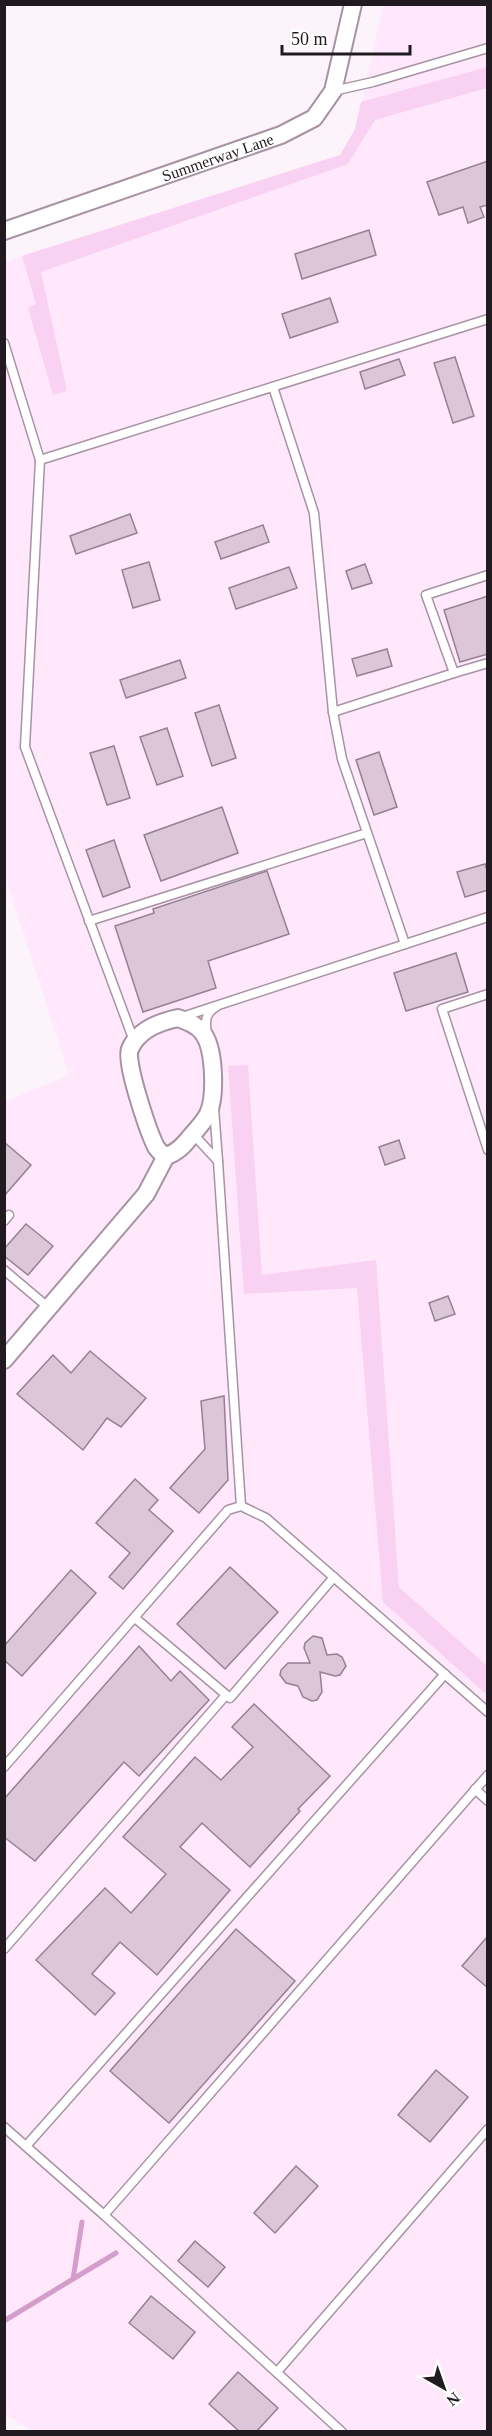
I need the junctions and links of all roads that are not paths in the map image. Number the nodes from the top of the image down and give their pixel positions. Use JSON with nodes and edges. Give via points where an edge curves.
{"nodes":[{"id":1,"x":353,"y":4,"type":"edge"},
{"id":2,"x":488,"y":48,"type":"edge"},
{"id":3,"x":333,"y":91,"type":"junction"},
{"id":4,"x":4,"y":231,"type":"edge"},
{"id":5,"x":488,"y":319,"type":"edge"},
{"id":6,"x":4,"y":343,"type":"edge"},
{"id":7,"x":273,"y":387,"type":"junction"},
{"id":8,"x":40,"y":459,"type":"junction"},
{"id":9,"x":488,"y":575,"type":"edge"},
{"id":10,"x":488,"y":663,"type":"edge"},
{"id":11,"x":454,"y":673,"type":"junction"},
{"id":12,"x":333,"y":712,"type":"junction"},
{"id":13,"x":367,"y":833,"type":"junction"},
{"id":14,"x":488,"y":917,"type":"edge"},
{"id":15,"x":90,"y":921,"type":"junction"},
{"id":16,"x":405,"y":944,"type":"junction"},
{"id":17,"x":488,"y":994,"type":"edge"},
{"id":18,"x":230,"y":1000,"type":"junction"},
{"id":19,"x":178,"y":1018,"type":"junction"},
{"id":20,"x":134,"y":1041,"type":"junction"},
{"id":21,"x":211,"y":1054,"type":"junction"},
{"id":22,"x":213,"y":1098,"type":"junction"},
{"id":23,"x":483,"y":1120,"type":"edge"},
{"id":24,"x":193,"y":1134,"type":"junction"},
{"id":25,"x":488,"y":1150,"type":"edge"},
{"id":26,"x":166,"y":1156,"type":"junction"},
{"id":27,"x":218,"y":1161,"type":"junction"},
{"id":28,"x":4,"y":1270,"type":"edge"},
{"id":29,"x":49,"y":1308,"type":"junction"},
{"id":30,"x":4,"y":1360,"type":"edge"},
{"id":31,"x":241,"y":1506,"type":"junction"},
{"id":32,"x":334,"y":1577,"type":"junction"},
{"id":33,"x":135,"y":1618,"type":"junction"},
{"id":34,"x":445,"y":1674,"type":"junction"},
{"id":35,"x":226,"y":1695,"type":"junction"},
{"id":36,"x":488,"y":1712,"type":"edge"},
{"id":37,"x":5,"y":1765,"type":"edge"},
{"id":38,"x":488,"y":1775,"type":"edge"},
{"id":39,"x":475,"y":1790,"type":"junction"},
{"id":40,"x":488,"y":1801,"type":"edge"},
{"id":41,"x":4,"y":1949,"type":"edge"},
{"id":42,"x":4,"y":2127,"type":"edge"},
{"id":43,"x":488,"y":2129,"type":"edge"},
{"id":44,"x":26,"y":2146,"type":"junction"},
{"id":45,"x":104,"y":2214,"type":"junction"},
{"id":46,"x":277,"y":2372,"type":"junction"},
{"id":47,"x":342,"y":2432,"type":"edge"}],
"edges":[{"from":1,"to":3,"type":"street","name":"Summerway Lane"},
{"from":2,"to":3,"type":"lane"},
{"from":3,"to":4,"type":"street","name":"Summerway Lane","via":[[314,118],[281,135]]},
{"from":5,"to":7,"type":"lane"},
{"from":6,"to":8,"type":"lane"},
{"from":7,"to":8,"type":"lane"},
{"from":7,"to":12,"type":"lane","via":[[314,513]]},
{"from":8,"to":15,"type":"lane","via":[[25,747]]},
{"from":9,"to":11,"type":"lane","via":[[426,595]]},
{"from":10,"to":11,"type":"lane"},
{"from":11,"to":12,"type":"lane"},
{"from":12,"to":13,"type":"lane","via":[[342,759]]},
{"from":13,"to":15,"type":"lane"},
{"from":13,"to":16,"type":"lane"},
{"from":14,"to":16,"type":"lane"},
{"from":15,"to":20,"type":"lane"},
{"from":16,"to":18,"type":"lane"},
{"from":17,"to":23,"type":"lane","via":[[442,1009]]},
{"from":18,"to":19,"type":"lane"},
{"from":18,"to":21,"type":"lane","via":[[206,1017]]},
{"from":19,"to":20,"type":"street","via":[[162,1021]]},
{"from":19,"to":21,"type":"street","via":[[192,1023],[204,1034]]},
{"from":20,"to":26,"type":"street","via":[[128,1061],[156,1146]]},
{"from":21,"to":22,"type":"street"},
{"from":22,"to":24,"type":"street","via":[[209,1113]]},
{"from":22,"to":27,"type":"lane"},
{"from":23,"to":25,"type":"lane"},
{"from":24,"to":26,"type":"street","via":[[174,1154]]},
{"from":24,"to":27,"type":"lane"},
{"from":26,"to":29,"type":"street","via":[[146,1194]]},
{"from":27,"to":31,"type":"lane"},
{"from":28,"to":29,"type":"lane"},
{"from":29,"to":30,"type":"street"},
{"from":31,"to":32,"type":"lane","via":[[266,1518]]},
{"from":31,"to":33,"type":"lane","via":[[228,1510]]},
{"from":32,"to":34,"type":"lane"},
{"from":32,"to":35,"type":"lane","via":[[230,1698]]},
{"from":33,"to":35,"type":"lane"},
{"from":33,"to":37,"type":"lane"},
{"from":34,"to":36,"type":"lane"},
{"from":34,"to":44,"type":"lane"},
{"from":35,"to":41,"type":"lane"},
{"from":38,"to":39,"type":"lane"},
{"from":39,"to":40,"type":"lane"},
{"from":39,"to":45,"type":"lane"},
{"from":42,"to":44,"type":"lane"},
{"from":43,"to":46,"type":"lane"},
{"from":44,"to":45,"type":"lane"},
{"from":45,"to":46,"type":"lane"},
{"from":46,"to":47,"type":"lane"}]}
